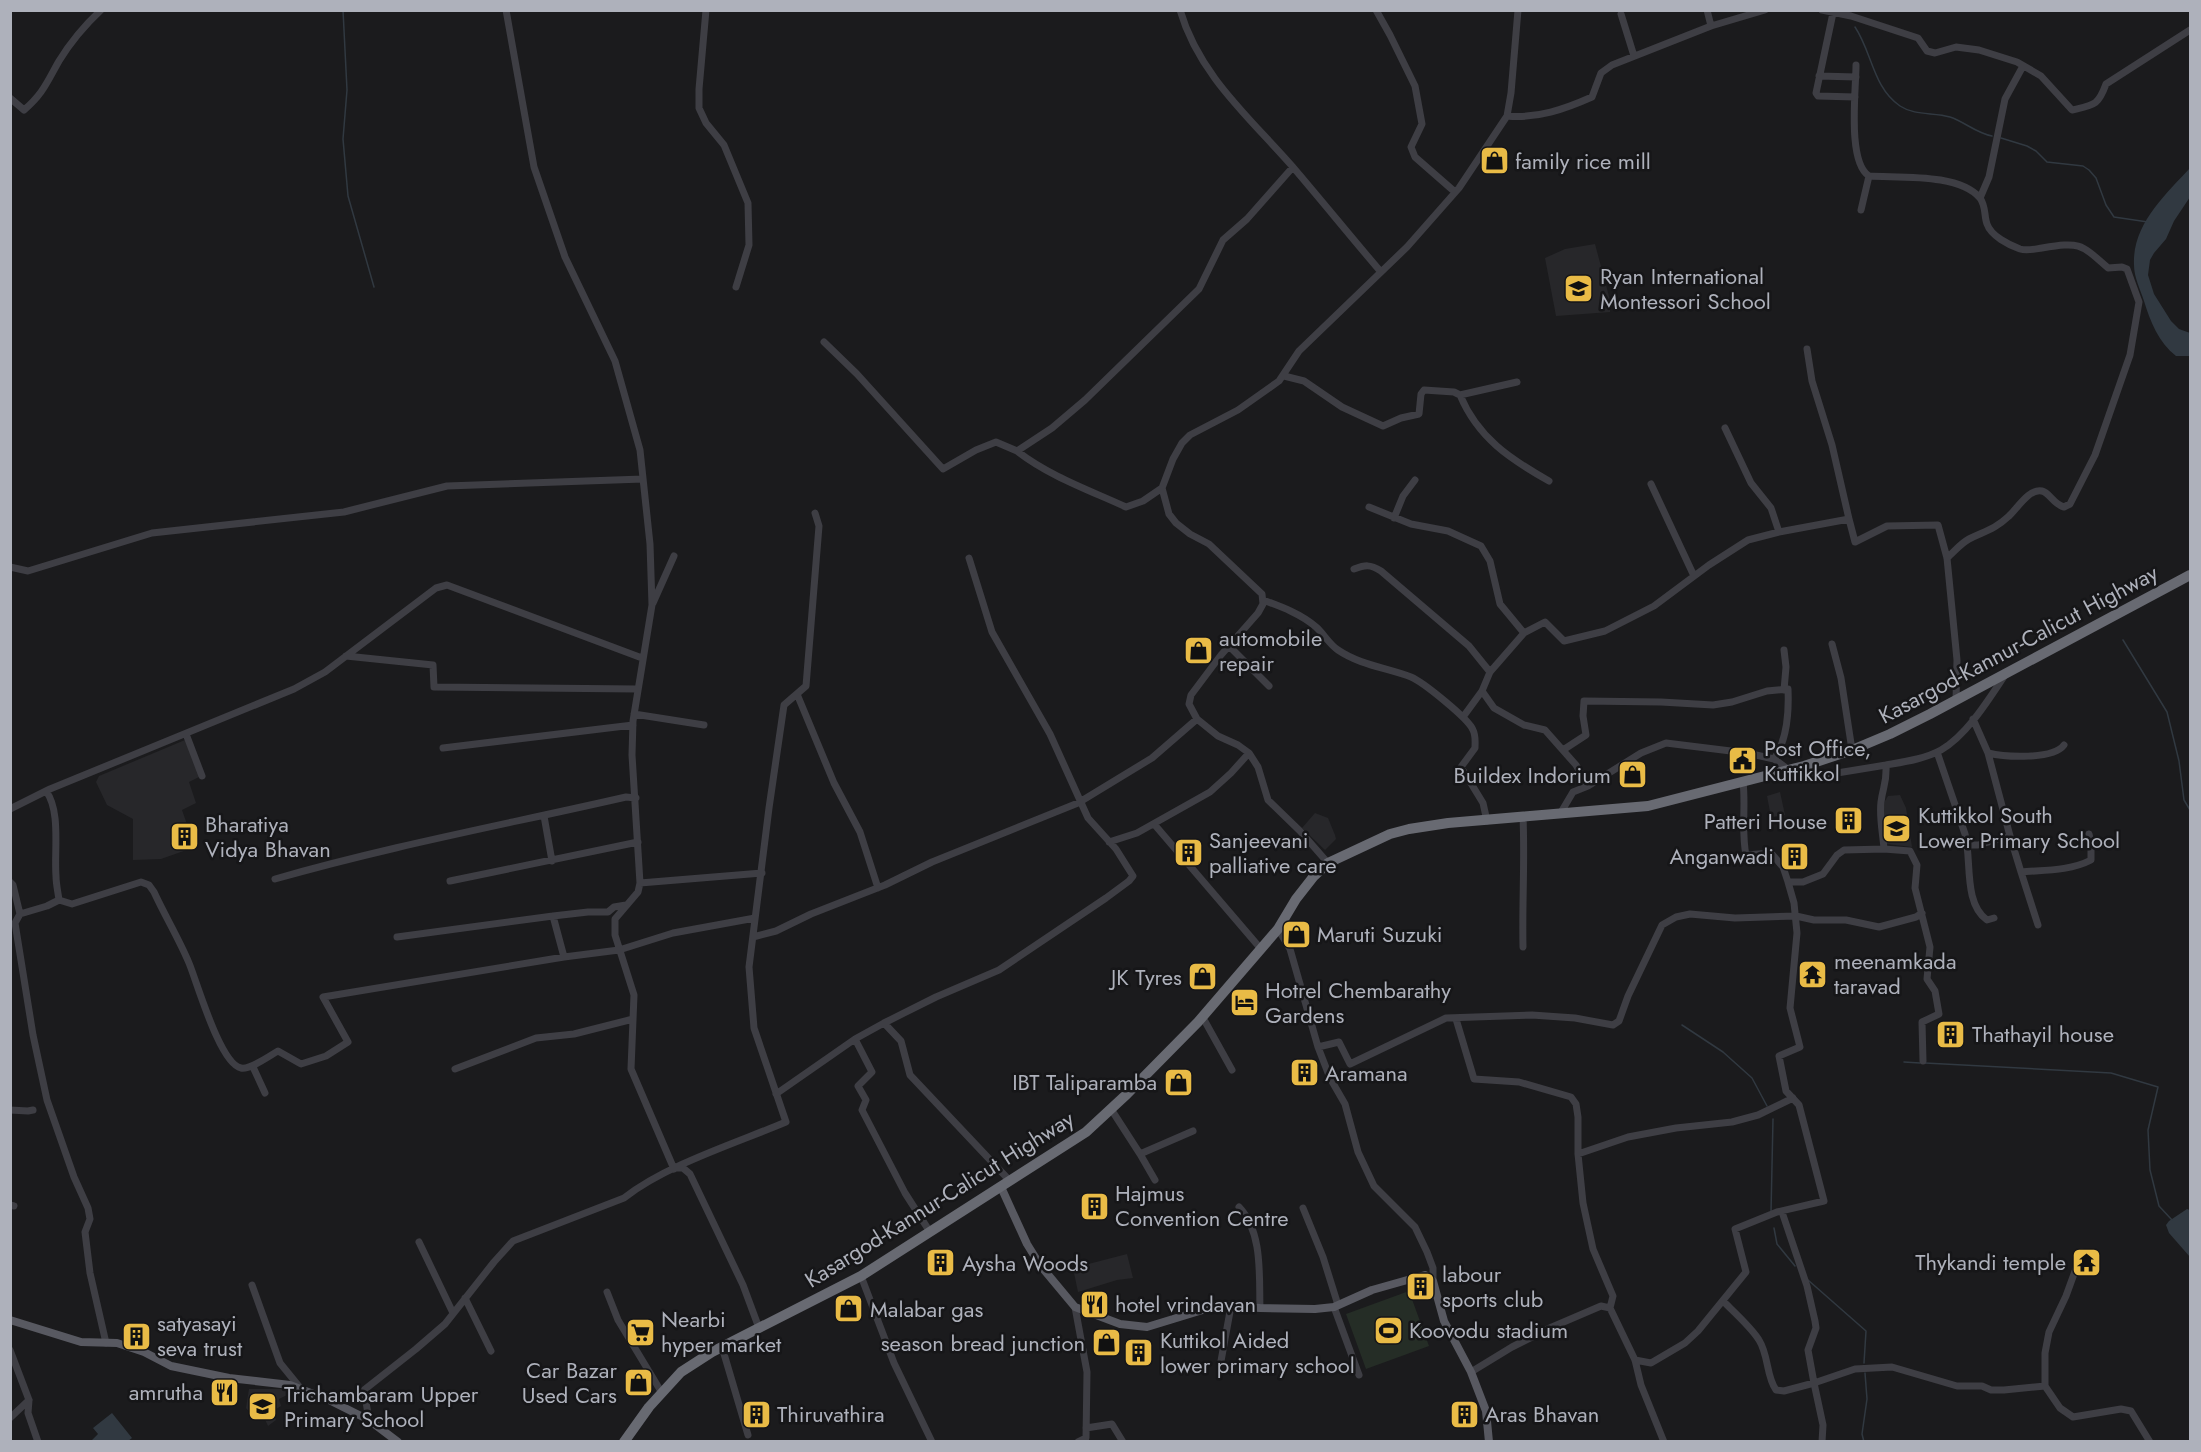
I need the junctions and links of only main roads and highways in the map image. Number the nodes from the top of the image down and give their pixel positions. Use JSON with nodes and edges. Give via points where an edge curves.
{"nodes":[{"id":1,"x":2190,"y":575,"type":"edge"},
{"id":2,"x":1006,"y":1184,"type":"junction"},
{"id":3,"x":10,"y":1320,"type":"edge"},
{"id":4,"x":398,"y":1442,"type":"edge"},
{"id":5,"x":624,"y":1442,"type":"edge"},
{"id":6,"x":1489,"y":1442,"type":"edge"}],
"edges":[{"from":1,"to":2,"type":"highway","name":"Kasargod-Kannur-Calicut Highway","via":[[1956,700],[1852,750],[1648,806],[1428,826],[1389,834],[1329,863],[1314,876],[1278,929],[1202,1016],[1111,1109],[1086,1132]]},
{"from":2,"to":5,"type":"highway","name":"Kasargod-Kannur-Calicut Highway","via":[[861,1276],[681,1372]]},
{"from":2,"to":6,"type":"main road","via":[[1027,1244],[1040,1265],[1075,1307],[1120,1324],[1147,1327],[1219,1305],[1315,1309],[1336,1306],[1372,1290],[1425,1275],[1433,1281],[1444,1321],[1486,1411]]},
{"from":3,"to":4,"type":"main road","via":[[81,1342],[117,1343],[171,1366],[290,1385],[369,1420]]}]}
